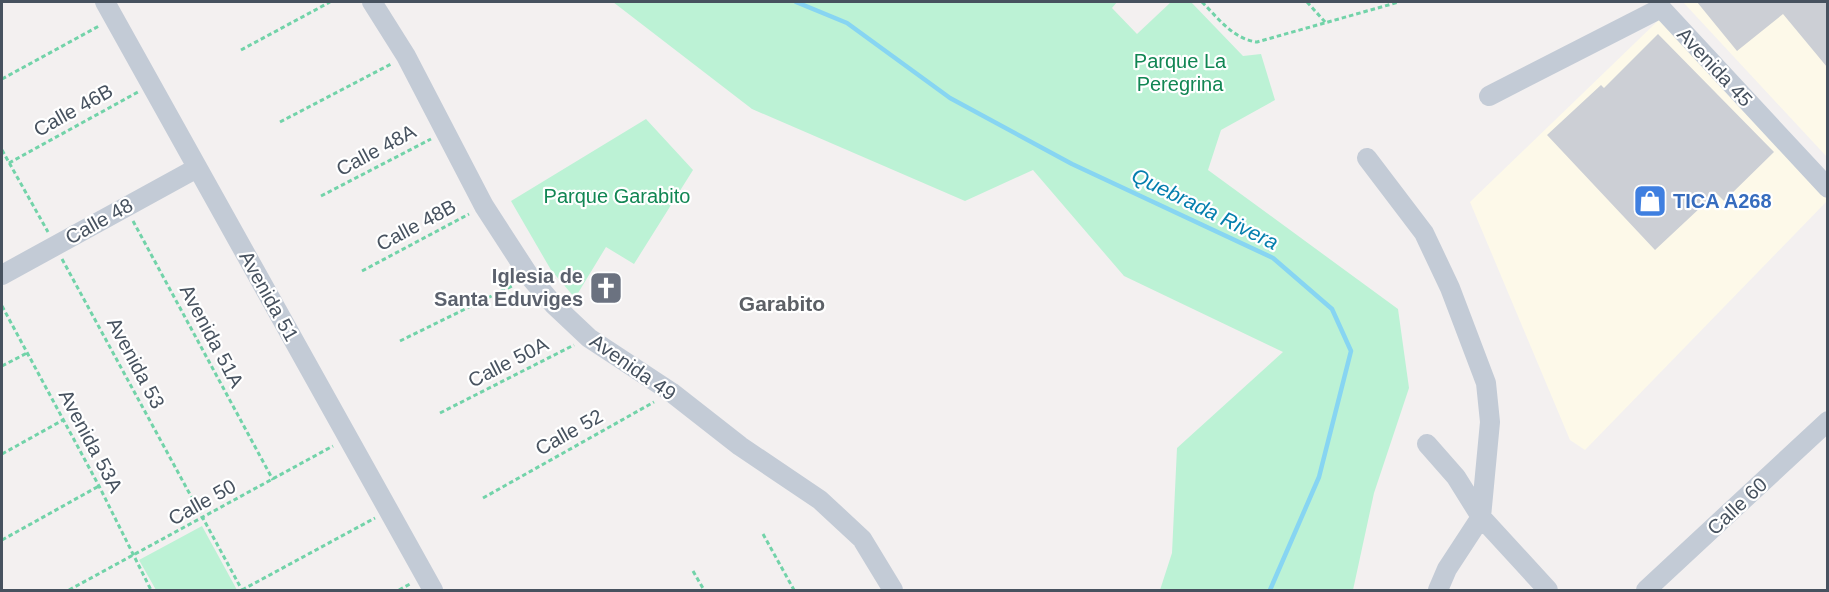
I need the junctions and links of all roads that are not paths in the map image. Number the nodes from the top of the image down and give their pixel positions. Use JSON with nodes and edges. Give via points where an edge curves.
{"nodes":[{"id":1,"x":372,"y":2,"type":"edge"},
{"id":2,"x":110,"y":10,"type":"edge"},
{"id":3,"x":1489,"y":96,"type":"dead end"},
{"id":4,"x":1368,"y":158,"type":"dead end"},
{"id":5,"x":197,"y":168,"type":"junction"},
{"id":6,"x":1827,"y":188,"type":"edge"},
{"id":7,"x":2,"y":275,"type":"edge"},
{"id":8,"x":1827,"y":421,"type":"edge"},
{"id":9,"x":1427,"y":444,"type":"dead end"},
{"id":10,"x":1481,"y":517,"type":"junction"},
{"id":11,"x":433,"y":591,"type":"edge"},
{"id":12,"x":893,"y":591,"type":"edge"},
{"id":13,"x":1438,"y":591,"type":"edge"},
{"id":14,"x":1548,"y":591,"type":"edge"},
{"id":15,"x":1646,"y":591,"type":"edge"}],
"edges":[{"from":1,"to":12,"type":"street","name":"Avenida 49","via":[[406,56],[484,206],[530,277],[554,305],[589,338],[820,500],[862,539]]},
{"from":2,"to":5,"type":"street","name":"Avenida 51"},
{"from":3,"to":6,"type":"street","name":"Avenida 45","via":[[1660,8]]},
{"from":4,"to":10,"type":"street","via":[[1424,233],[1450,288],[1486,383],[1490,422]]},
{"from":5,"to":7,"type":"street","name":"Calle 48"},
{"from":5,"to":11,"type":"street","name":"Avenida 51"},
{"from":8,"to":15,"type":"street","name":"Calle 60"},
{"from":9,"to":10,"type":"street","via":[[1456,477]]},
{"from":10,"to":13,"type":"street","via":[[1447,569]]},
{"from":10,"to":14,"type":"street"}]}
